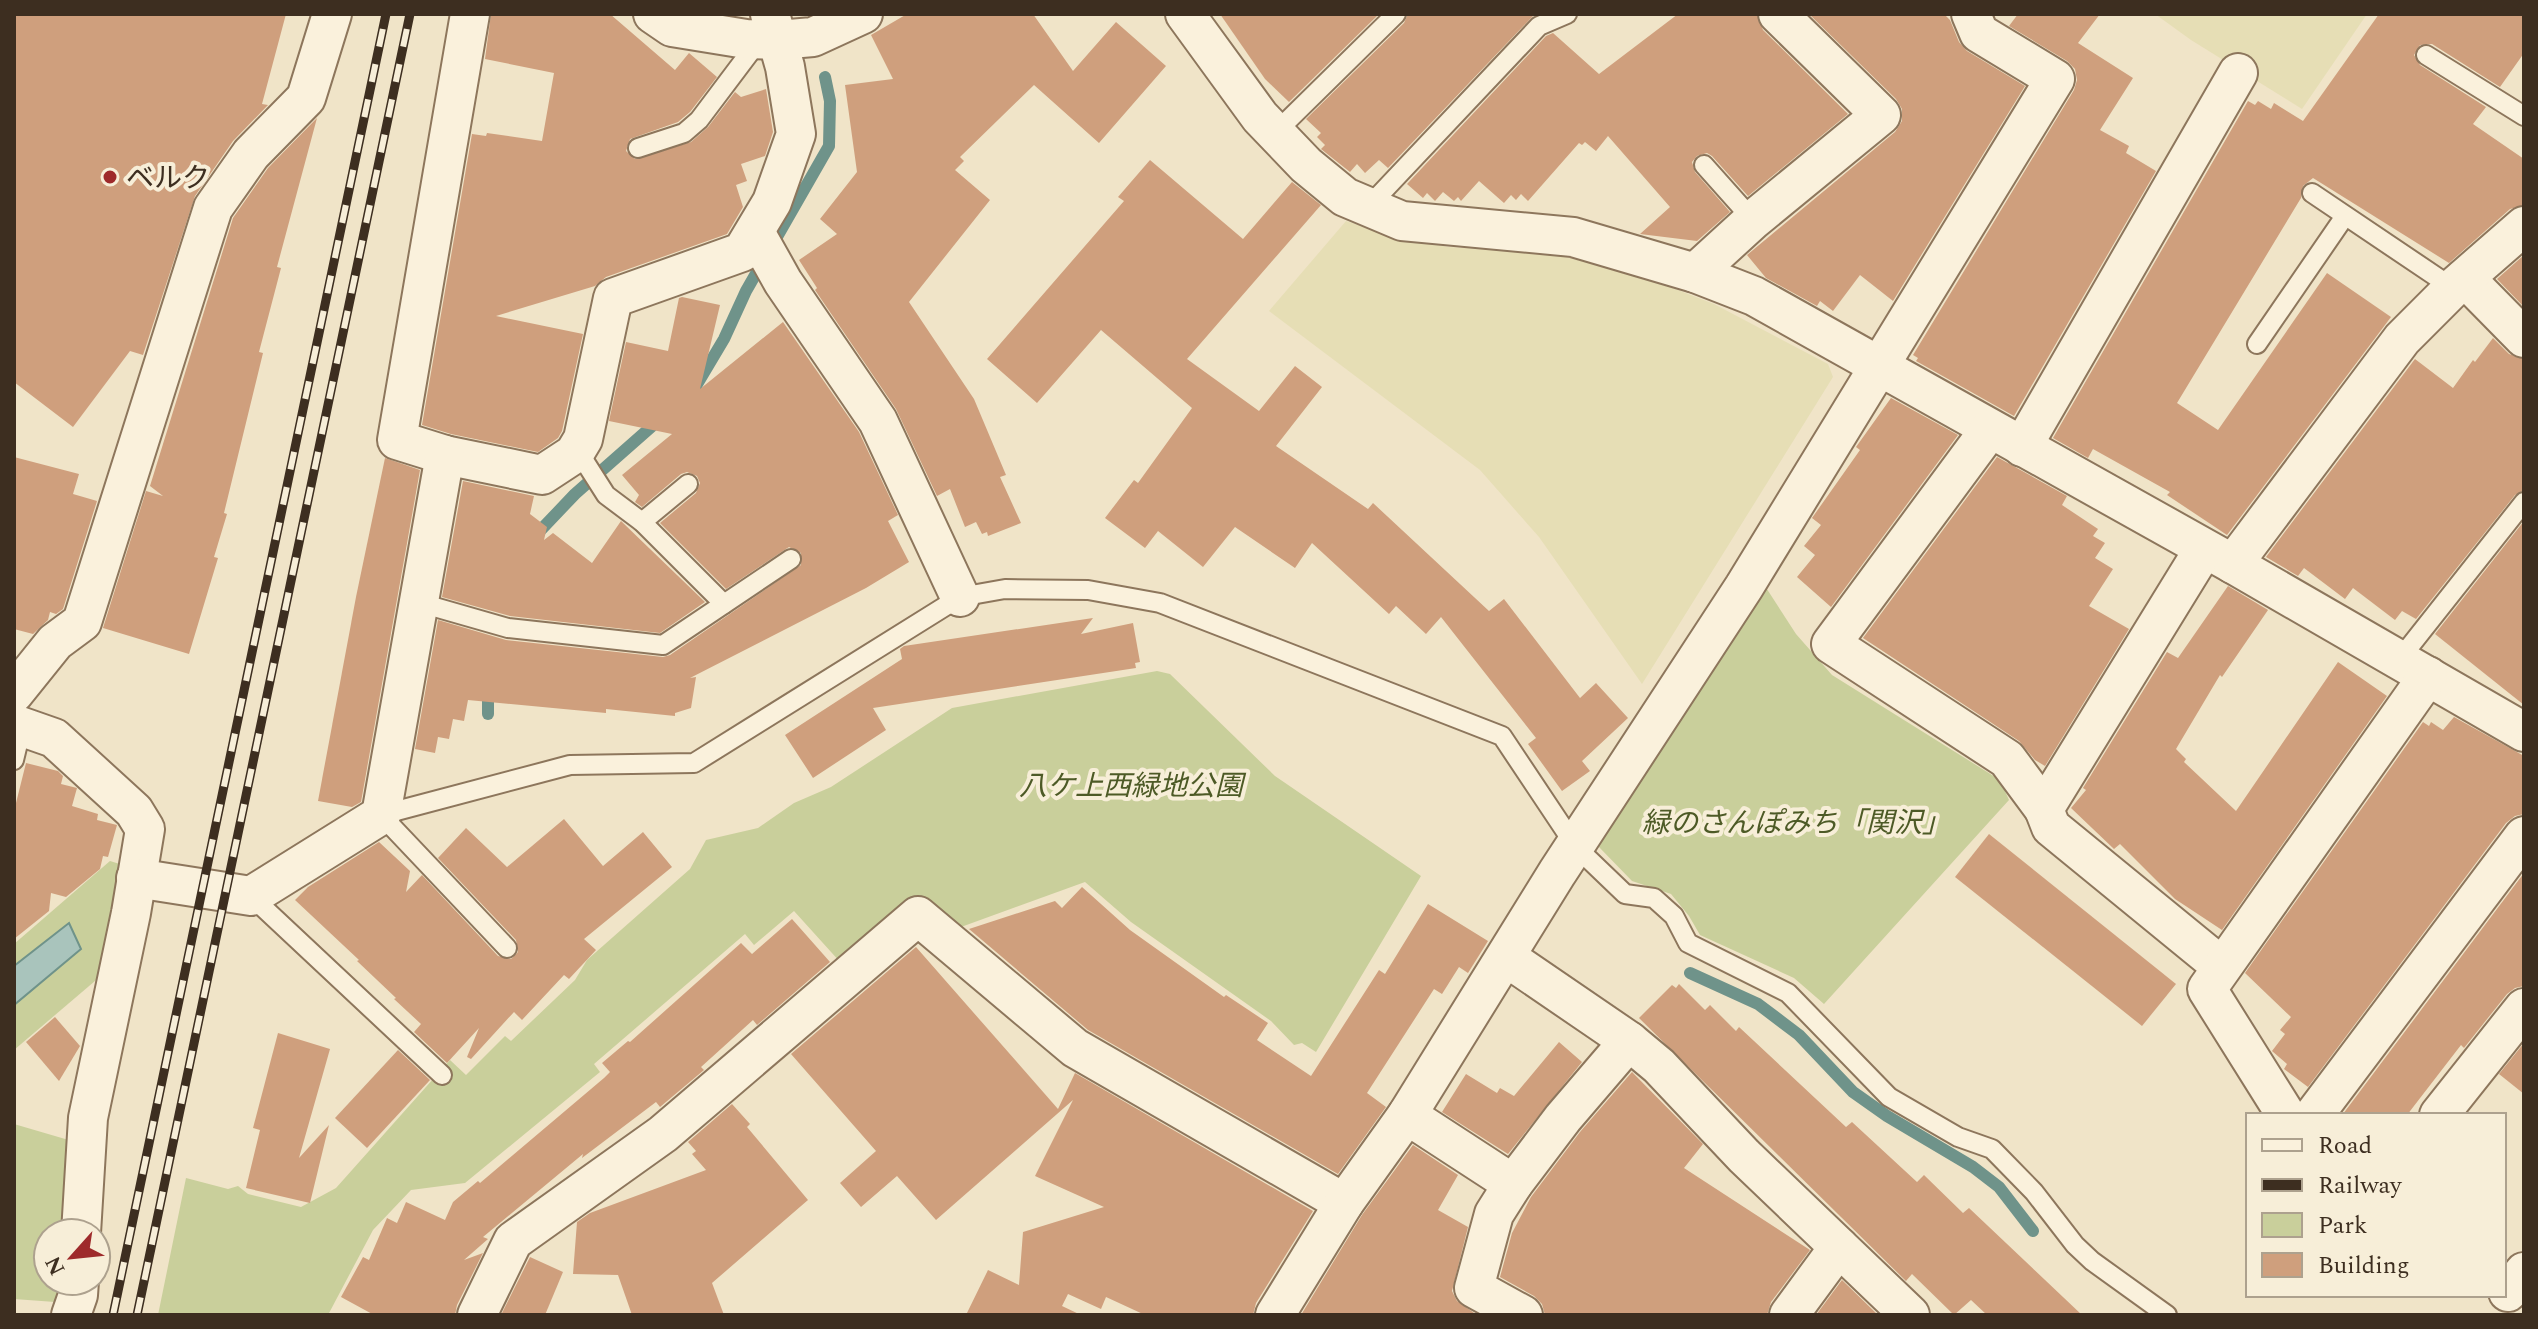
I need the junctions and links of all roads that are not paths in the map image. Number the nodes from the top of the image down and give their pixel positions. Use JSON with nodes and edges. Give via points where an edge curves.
{"nodes":[{"id":1,"x":332,"y":14,"type":"edge"},
{"id":2,"x":470,"y":14,"type":"edge"},
{"id":3,"x":653,"y":14,"type":"edge"},
{"id":4,"x":863,"y":14,"type":"edge"},
{"id":5,"x":1185,"y":14,"type":"edge"},
{"id":6,"x":1396,"y":14,"type":"edge"},
{"id":7,"x":1567,"y":14,"type":"edge"},
{"id":8,"x":1778,"y":14,"type":"edge"},
{"id":9,"x":1971,"y":14,"type":"edge"},
{"id":10,"x":776,"y":27,"type":"edge"},
{"id":11,"x":2426,"y":55,"type":"dead end"},
{"id":12,"x":2238,"y":73,"type":"dead end"},
{"id":13,"x":2524,"y":116,"type":"edge"},
{"id":14,"x":1275,"y":133,"type":"junction"},
{"id":15,"x":638,"y":148,"type":"dead end"},
{"id":16,"x":1704,"y":165,"type":"dead end"},
{"id":17,"x":2312,"y":193,"type":"dead end"},
{"id":18,"x":1368,"y":207,"type":"junction"},
{"id":19,"x":2345,"y":216,"type":"junction"},
{"id":20,"x":1753,"y":220,"type":"junction"},
{"id":21,"x":2524,"y":226,"type":"edge"},
{"id":22,"x":758,"y":235,"type":"junction"},
{"id":23,"x":1695,"y":273,"type":"junction"},
{"id":24,"x":2459,"y":283,"type":"junction"},
{"id":25,"x":2524,"y":338,"type":"edge"},
{"id":26,"x":2257,"y":344,"type":"dead end"},
{"id":27,"x":1881,"y":367,"type":"junction"},
{"id":28,"x":2006,"y":438,"type":"junction"},
{"id":29,"x":445,"y":455,"type":"junction"},
{"id":30,"x":580,"y":458,"type":"junction"},
{"id":31,"x":688,"y":484,"type":"dead end"},
{"id":32,"x":2524,"y":502,"type":"edge"},
{"id":33,"x":642,"y":522,"type":"junction"},
{"id":34,"x":2218,"y":556,"type":"junction"},
{"id":35,"x":791,"y":559,"type":"dead end"},
{"id":36,"x":960,"y":597,"type":"junction"},
{"id":37,"x":417,"y":602,"type":"junction"},
{"id":38,"x":724,"y":604,"type":"junction"},
{"id":39,"x":2414,"y":668,"type":"junction"},
{"id":40,"x":16,"y":726,"type":"edge"},
{"id":41,"x":2523,"y":730,"type":"edge"},
{"id":42,"x":2044,"y":809,"type":"junction"},
{"id":43,"x":381,"y":815,"type":"junction"},
{"id":44,"x":2524,"y":836,"type":"edge"},
{"id":45,"x":1576,"y":847,"type":"junction"},
{"id":46,"x":136,"y":878,"type":"junction"},
{"id":47,"x":251,"y":896,"type":"junction"},
{"id":48,"x":507,"y":948,"type":"dead end"},
{"id":49,"x":1506,"y":957,"type":"junction"},
{"id":50,"x":2221,"y":966,"type":"junction"},
{"id":51,"x":2524,"y":1008,"type":"edge"},
{"id":52,"x":1629,"y":1041,"type":"junction"},
{"id":53,"x":442,"y":1075,"type":"dead end"},
{"id":54,"x":2285,"y":1113,"type":"edge"},
{"id":55,"x":2316,"y":1113,"type":"edge"},
{"id":56,"x":2441,"y":1113,"type":"edge"},
{"id":57,"x":1407,"y":1115,"type":"junction"},
{"id":58,"x":1513,"y":1184,"type":"junction"},
{"id":59,"x":1344,"y":1203,"type":"junction"},
{"id":60,"x":82,"y":1217,"type":"edge"},
{"id":61,"x":1839,"y":1247,"type":"junction"},
{"id":62,"x":477,"y":1315,"type":"edge"},
{"id":63,"x":1275,"y":1315,"type":"edge"},
{"id":64,"x":1523,"y":1315,"type":"edge"},
{"id":65,"x":1789,"y":1315,"type":"edge"},
{"id":66,"x":1910,"y":1315,"type":"edge"},
{"id":67,"x":2167,"y":1315,"type":"edge"}],
"edges":[{"from":1,"to":40,"type":"street","via":[[306,98],[251,154],[213,208],[82,622],[55,642]]},
{"from":2,"to":29,"type":"street","via":[[397,440]]},
{"from":3,"to":10,"type":"street","via":[[672,27]]},
{"from":4,"to":10,"type":"street","via":[[813,37]]},
{"from":5,"to":14,"type":"street"},
{"from":6,"to":14,"type":"lane"},
{"from":7,"to":18,"type":"lane","via":[[1539,26]]},
{"from":8,"to":20,"type":"street","via":[[1881,115]]},
{"from":9,"to":27,"type":"street","via":[[1979,33],[2055,79]]},
{"from":10,"to":15,"type":"lane","via":[[699,120],[684,133]]},
{"from":10,"to":22,"type":"street","via":[[796,134]]},
{"from":11,"to":13,"type":"lane"},
{"from":12,"to":28,"type":"street"},
{"from":14,"to":18,"type":"street","via":[[1345,197]]},
{"from":16,"to":20,"type":"lane"},
{"from":17,"to":19,"type":"lane"},
{"from":18,"to":23,"type":"street","via":[[1402,221],[1573,237]]},
{"from":19,"to":24,"type":"lane"},
{"from":19,"to":26,"type":"lane"},
{"from":20,"to":23,"type":"street"},
{"from":21,"to":24,"type":"street"},
{"from":22,"to":30,"type":"street","via":[[742,252],[613,298]]},
{"from":22,"to":36,"type":"street","via":[[783,282],[878,421]]},
{"from":23,"to":27,"type":"street","via":[[1754,296]]},
{"from":24,"to":25,"type":"street"},
{"from":24,"to":34,"type":"street","via":[[2402,339]]},
{"from":27,"to":28,"type":"street"},
{"from":27,"to":45,"type":"street"},
{"from":28,"to":34,"type":"street"},
{"from":28,"to":42,"type":"street","via":[[1831,644],[2007,759]]},
{"from":29,"to":30,"type":"street","via":[[542,475]]},
{"from":29,"to":37,"type":"street"},
{"from":30,"to":33,"type":"lane","via":[[606,495]]},
{"from":31,"to":33,"type":"lane"},
{"from":32,"to":39,"type":"lane"},
{"from":33,"to":38,"type":"lane"},
{"from":34,"to":39,"type":"street"},
{"from":34,"to":42,"type":"street"},
{"from":35,"to":38,"type":"lane"},
{"from":36,"to":43,"type":"lane","via":[[694,763],[570,765]]},
{"from":36,"to":45,"type":"lane","via":[[1005,589],[1088,590],[1160,603],[1502,736]]},
{"from":37,"to":38,"type":"lane","via":[[508,628],[663,645]]},
{"from":37,"to":43,"type":"street"},
{"from":39,"to":41,"type":"street"},
{"from":39,"to":50,"type":"street"},
{"from":40,"to":46,"type":"street","via":[[54,738],[134,811],[145,829]]},
{"from":42,"to":50,"type":"street","via":[[2051,827]]},
{"from":43,"to":47,"type":"street"},
{"from":43,"to":48,"type":"lane"},
{"from":44,"to":55,"type":"street"},
{"from":45,"to":49,"type":"street"},
{"from":45,"to":67,"type":"lane","via":[[1625,894],[1654,898],[1674,916],[1688,943],[1788,993],[1889,1097],[1958,1137],[1992,1149],[2075,1245]]},
{"from":46,"to":47,"type":"street"},
{"from":46,"to":60,"type":"street","via":[[88,1118]]},
{"from":47,"to":53,"type":"lane"},
{"from":49,"to":52,"type":"street"},
{"from":49,"to":57,"type":"street"},
{"from":50,"to":54,"type":"street","via":[[2207,989]]},
{"from":51,"to":56,"type":"street"},
{"from":52,"to":58,"type":"street"},
{"from":52,"to":61,"type":"street"},
{"from":57,"to":58,"type":"street"},
{"from":57,"to":59,"type":"street"},
{"from":58,"to":64,"type":"street","via":[[1494,1214],[1474,1288]]},
{"from":59,"to":62,"type":"street","via":[[1075,1048],[918,916],[663,1134],[513,1241]]},
{"from":59,"to":63,"type":"street"},
{"from":61,"to":65,"type":"street"},
{"from":61,"to":66,"type":"street"}]}
